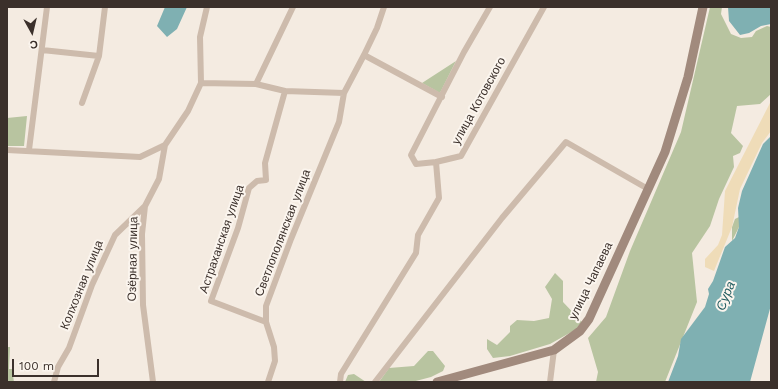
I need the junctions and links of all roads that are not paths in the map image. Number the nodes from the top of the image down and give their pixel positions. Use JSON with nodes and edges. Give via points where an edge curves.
{"nodes":[{"id":1,"x":47,"y":7,"type":"edge"},
{"id":2,"x":105,"y":7,"type":"edge"},
{"id":3,"x":207,"y":7,"type":"edge"},
{"id":4,"x":293,"y":7,"type":"edge"},
{"id":5,"x":384,"y":7,"type":"edge"},
{"id":6,"x":490,"y":7,"type":"edge"},
{"id":7,"x":544,"y":7,"type":"edge"},
{"id":8,"x":703,"y":7,"type":"edge"},
{"id":9,"x":42,"y":50,"type":"junction"},
{"id":10,"x":364,"y":55,"type":"junction"},
{"id":11,"x":99,"y":56,"type":"junction"},
{"id":12,"x":201,"y":83,"type":"junction"},
{"id":13,"x":256,"y":84,"type":"junction"},
{"id":14,"x":285,"y":91,"type":"junction"},
{"id":15,"x":344,"y":93,"type":"junction"},
{"id":16,"x":442,"y":97,"type":"junction"},
{"id":17,"x":82,"y":103,"type":"dead end"},
{"id":18,"x":165,"y":145,"type":"junction"},
{"id":19,"x":7,"y":150,"type":"edge"},
{"id":20,"x":29,"y":150,"type":"junction"},
{"id":21,"x":436,"y":162,"type":"junction"},
{"id":22,"x":648,"y":189,"type":"junction"},
{"id":23,"x":145,"y":206,"type":"junction"},
{"id":24,"x":266,"y":322,"type":"junction"},
{"id":25,"x":554,"y":350,"type":"junction"},
{"id":26,"x":54,"y":382,"type":"edge"},
{"id":27,"x":153,"y":382,"type":"edge"},
{"id":28,"x":268,"y":382,"type":"edge"},
{"id":29,"x":340,"y":382,"type":"edge"},
{"id":30,"x":375,"y":382,"type":"edge"},
{"id":31,"x":437,"y":382,"type":"edge"},
{"id":32,"x":550,"y":382,"type":"edge"}],
"edges":[{"from":1,"to":9,"type":"street"},
{"from":2,"to":11,"type":"street"},
{"from":3,"to":12,"type":"street","name":"Озёрная улица","via":[[200,37]]},
{"from":4,"to":13,"type":"street"},
{"from":5,"to":10,"type":"street","name":"Светлополянская улица"},
{"from":6,"to":16,"type":"street"},
{"from":7,"to":21,"type":"street","name":"улица Котовского","via":[[461,156]]},
{"from":8,"to":22,"type":"main road","name":"улица Чапаева","via":[[688,77],[665,152]]},
{"from":9,"to":11,"type":"street"},
{"from":9,"to":20,"type":"street"},
{"from":10,"to":15,"type":"street","name":"Светлополянская улица"},
{"from":10,"to":16,"type":"street"},
{"from":11,"to":17,"type":"street"},
{"from":12,"to":13,"type":"street"},
{"from":12,"to":18,"type":"street","name":"Озёрная улица","via":[[188,111]]},
{"from":13,"to":14,"type":"street"},
{"from":14,"to":15,"type":"street"},
{"from":14,"to":24,"type":"street","name":"Астраханская улица","via":[[265,163],[266,180],[257,182],[249,188],[238,228],[211,302]]},
{"from":15,"to":24,"type":"street","name":"Светлополянская улица","via":[[339,122],[266,306]]},
{"from":16,"to":21,"type":"street","name":"улица Котовского","via":[[411,155],[416,164]]},
{"from":18,"to":20,"type":"street","via":[[140,157]]},
{"from":18,"to":23,"type":"street","name":"Озёрная улица","via":[[160,178]]},
{"from":19,"to":20,"type":"street"},
{"from":21,"to":29,"type":"street","via":[[439,198],[418,235],[416,253],[341,374]]},
{"from":22,"to":25,"type":"main road","name":"улица Чапаева","via":[[589,319],[580,331]]},
{"from":22,"to":30,"type":"street","via":[[566,142],[502,218]]},
{"from":23,"to":26,"type":"street","name":"Колхозная улица","via":[[115,235],[92,285]]},
{"from":23,"to":27,"type":"street","name":"Озёрная улица","via":[[142,234],[143,305]]},
{"from":24,"to":28,"type":"street","name":"Светлополянская улица","via":[[274,347],[274,361]]},
{"from":25,"to":31,"type":"main road","name":"улица Чапаева"},
{"from":25,"to":32,"type":"street"}]}
